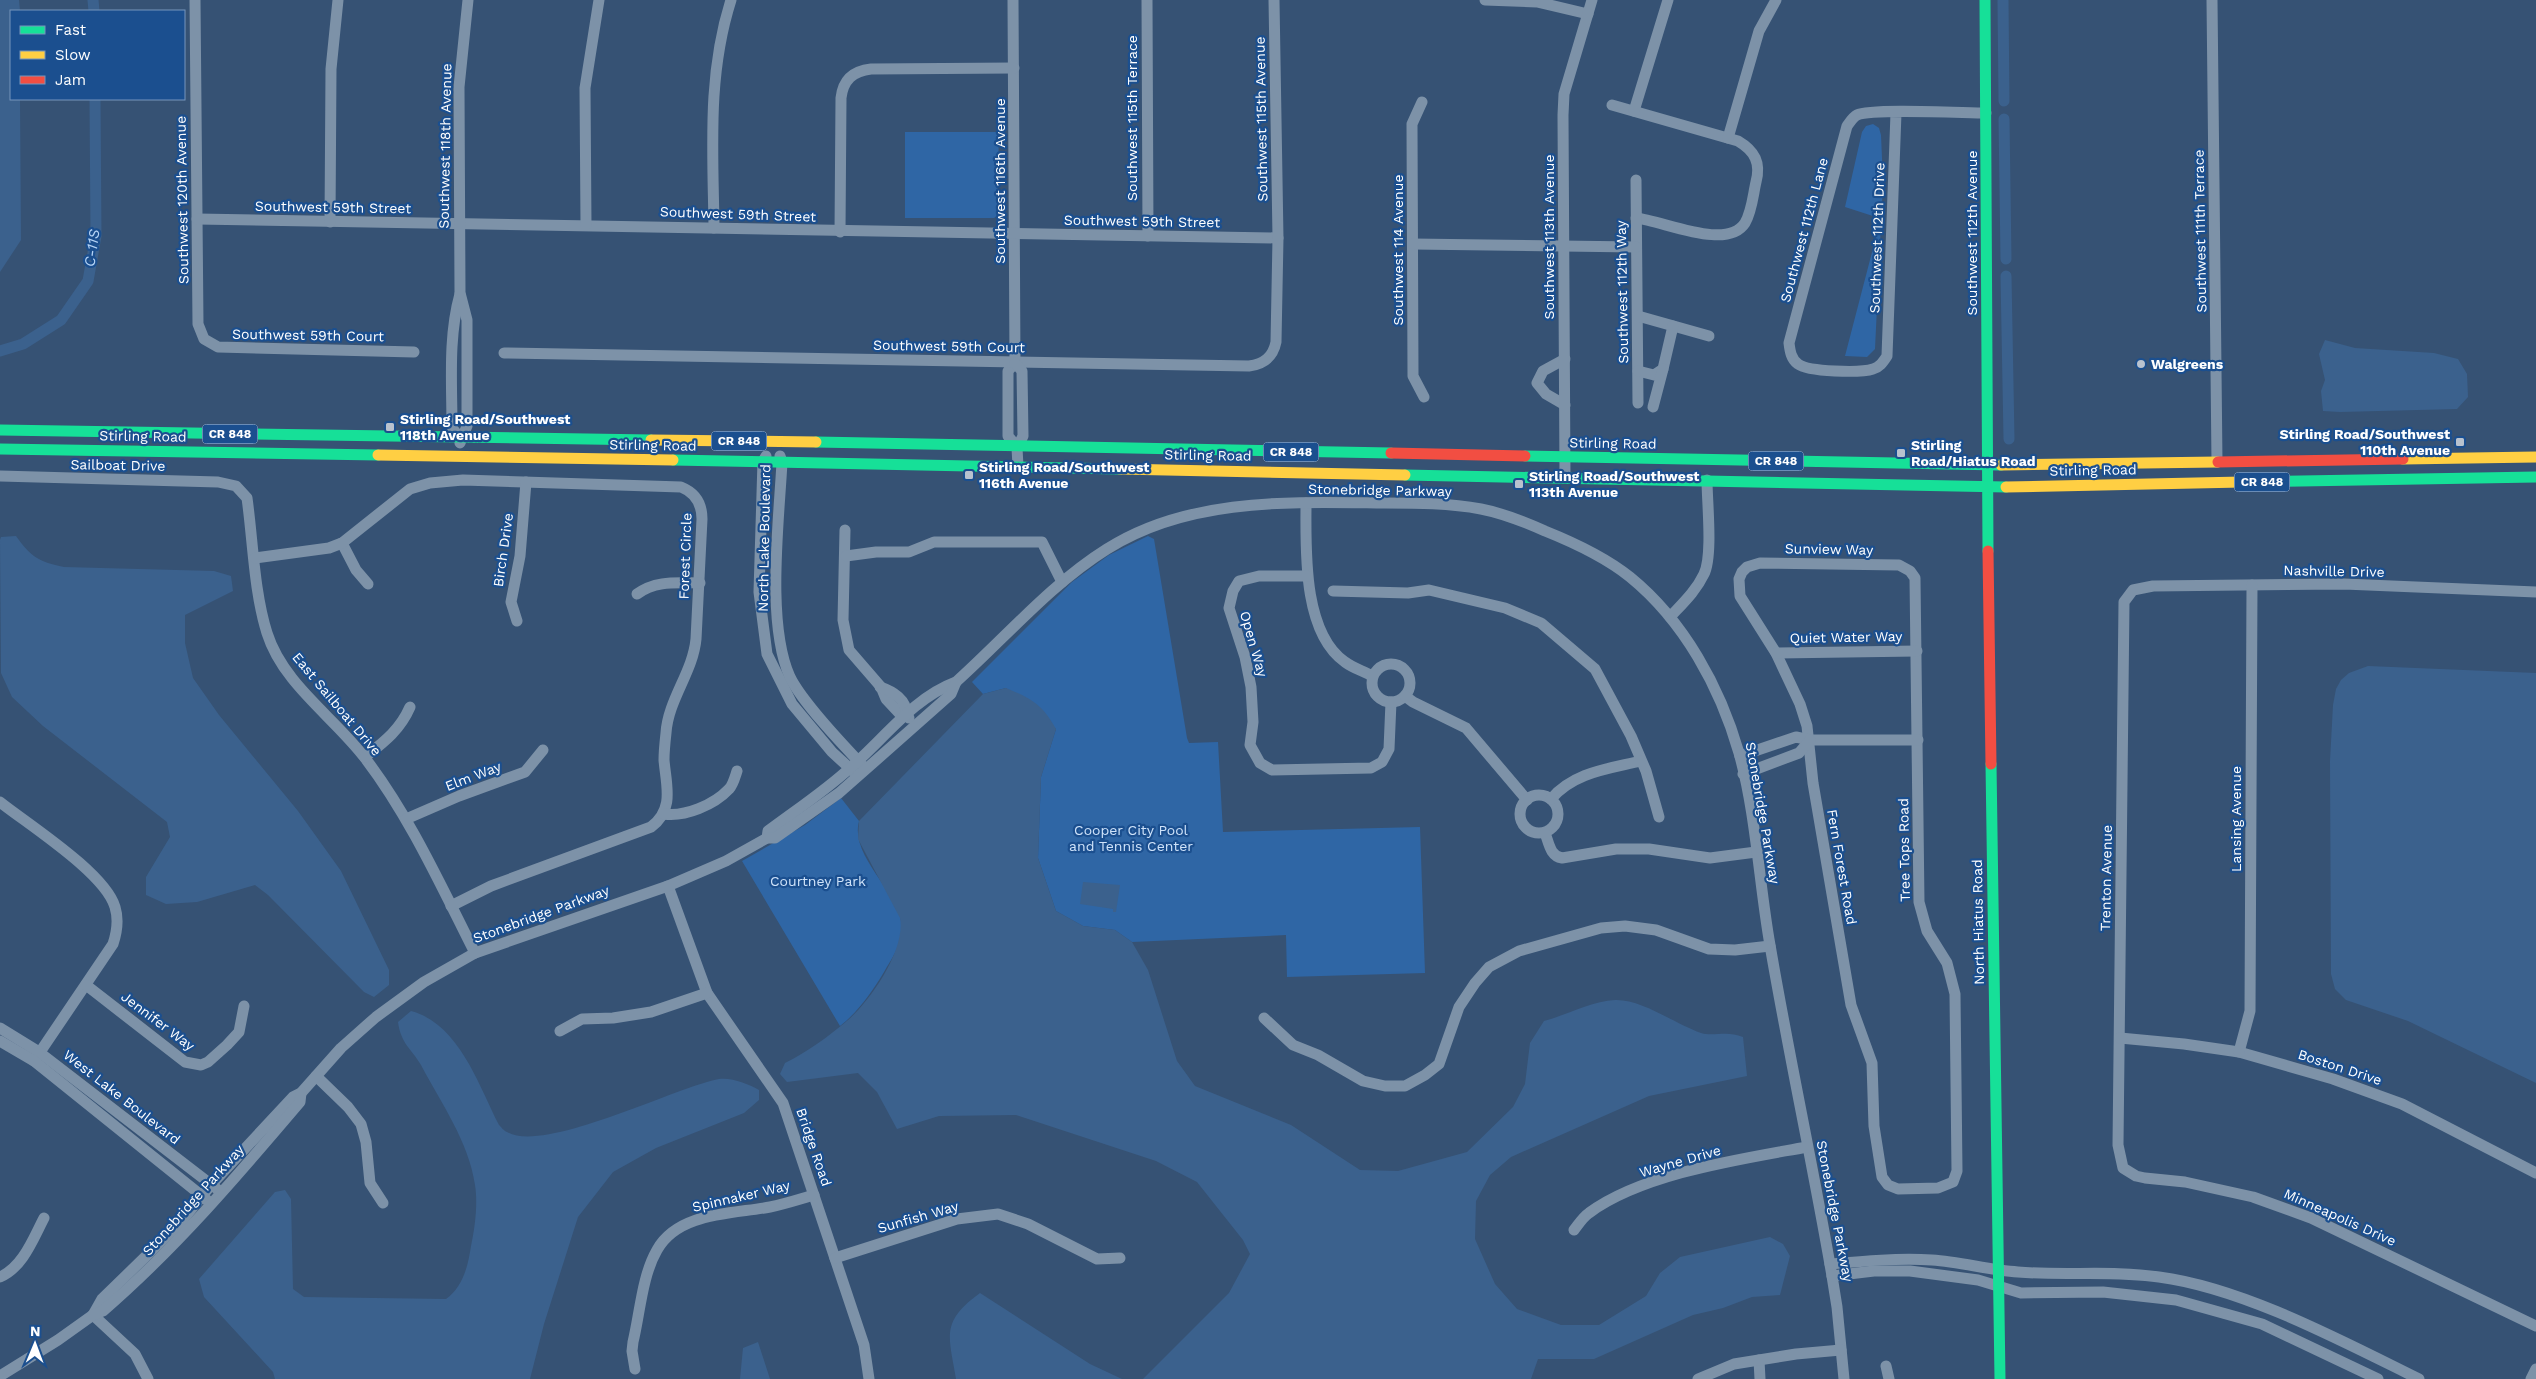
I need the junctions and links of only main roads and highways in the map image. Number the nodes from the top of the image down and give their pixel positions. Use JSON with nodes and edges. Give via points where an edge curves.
{"nodes":[{"id":1,"x":1985,"y":0,"type":"edge"},
{"id":2,"x":0,"y":430,"type":"edge"},
{"id":3,"x":0,"y":449,"type":"edge"},
{"id":4,"x":2536,"y":458,"type":"edge"},
{"id":5,"x":1987,"y":465,"type":"junction"},
{"id":6,"x":2536,"y":477,"type":"edge"},
{"id":7,"x":1988,"y":487,"type":"junction"},
{"id":8,"x":2000,"y":1379,"type":"edge"}],
"edges":[{"from":1,"to":5,"type":"main road","name":"Southwest 112th Avenue"},
{"from":2,"to":5,"type":"main road","name":"Stirling Road","number":"CR 848","via":[[773,441]]},
{"from":3,"to":7,"type":"main road","name":"Stirling Road","number":"CR 848","via":[[763,461]]},
{"from":4,"to":5,"type":"main road","name":"Stirling Road","number":"CR 848"},
{"from":5,"to":7,"type":"main road","name":"North Hiatus Road"},
{"from":6,"to":7,"type":"main road","name":"Stirling Road","number":"CR 848"},
{"from":7,"to":8,"type":"main road","name":"North Hiatus Road"}]}
